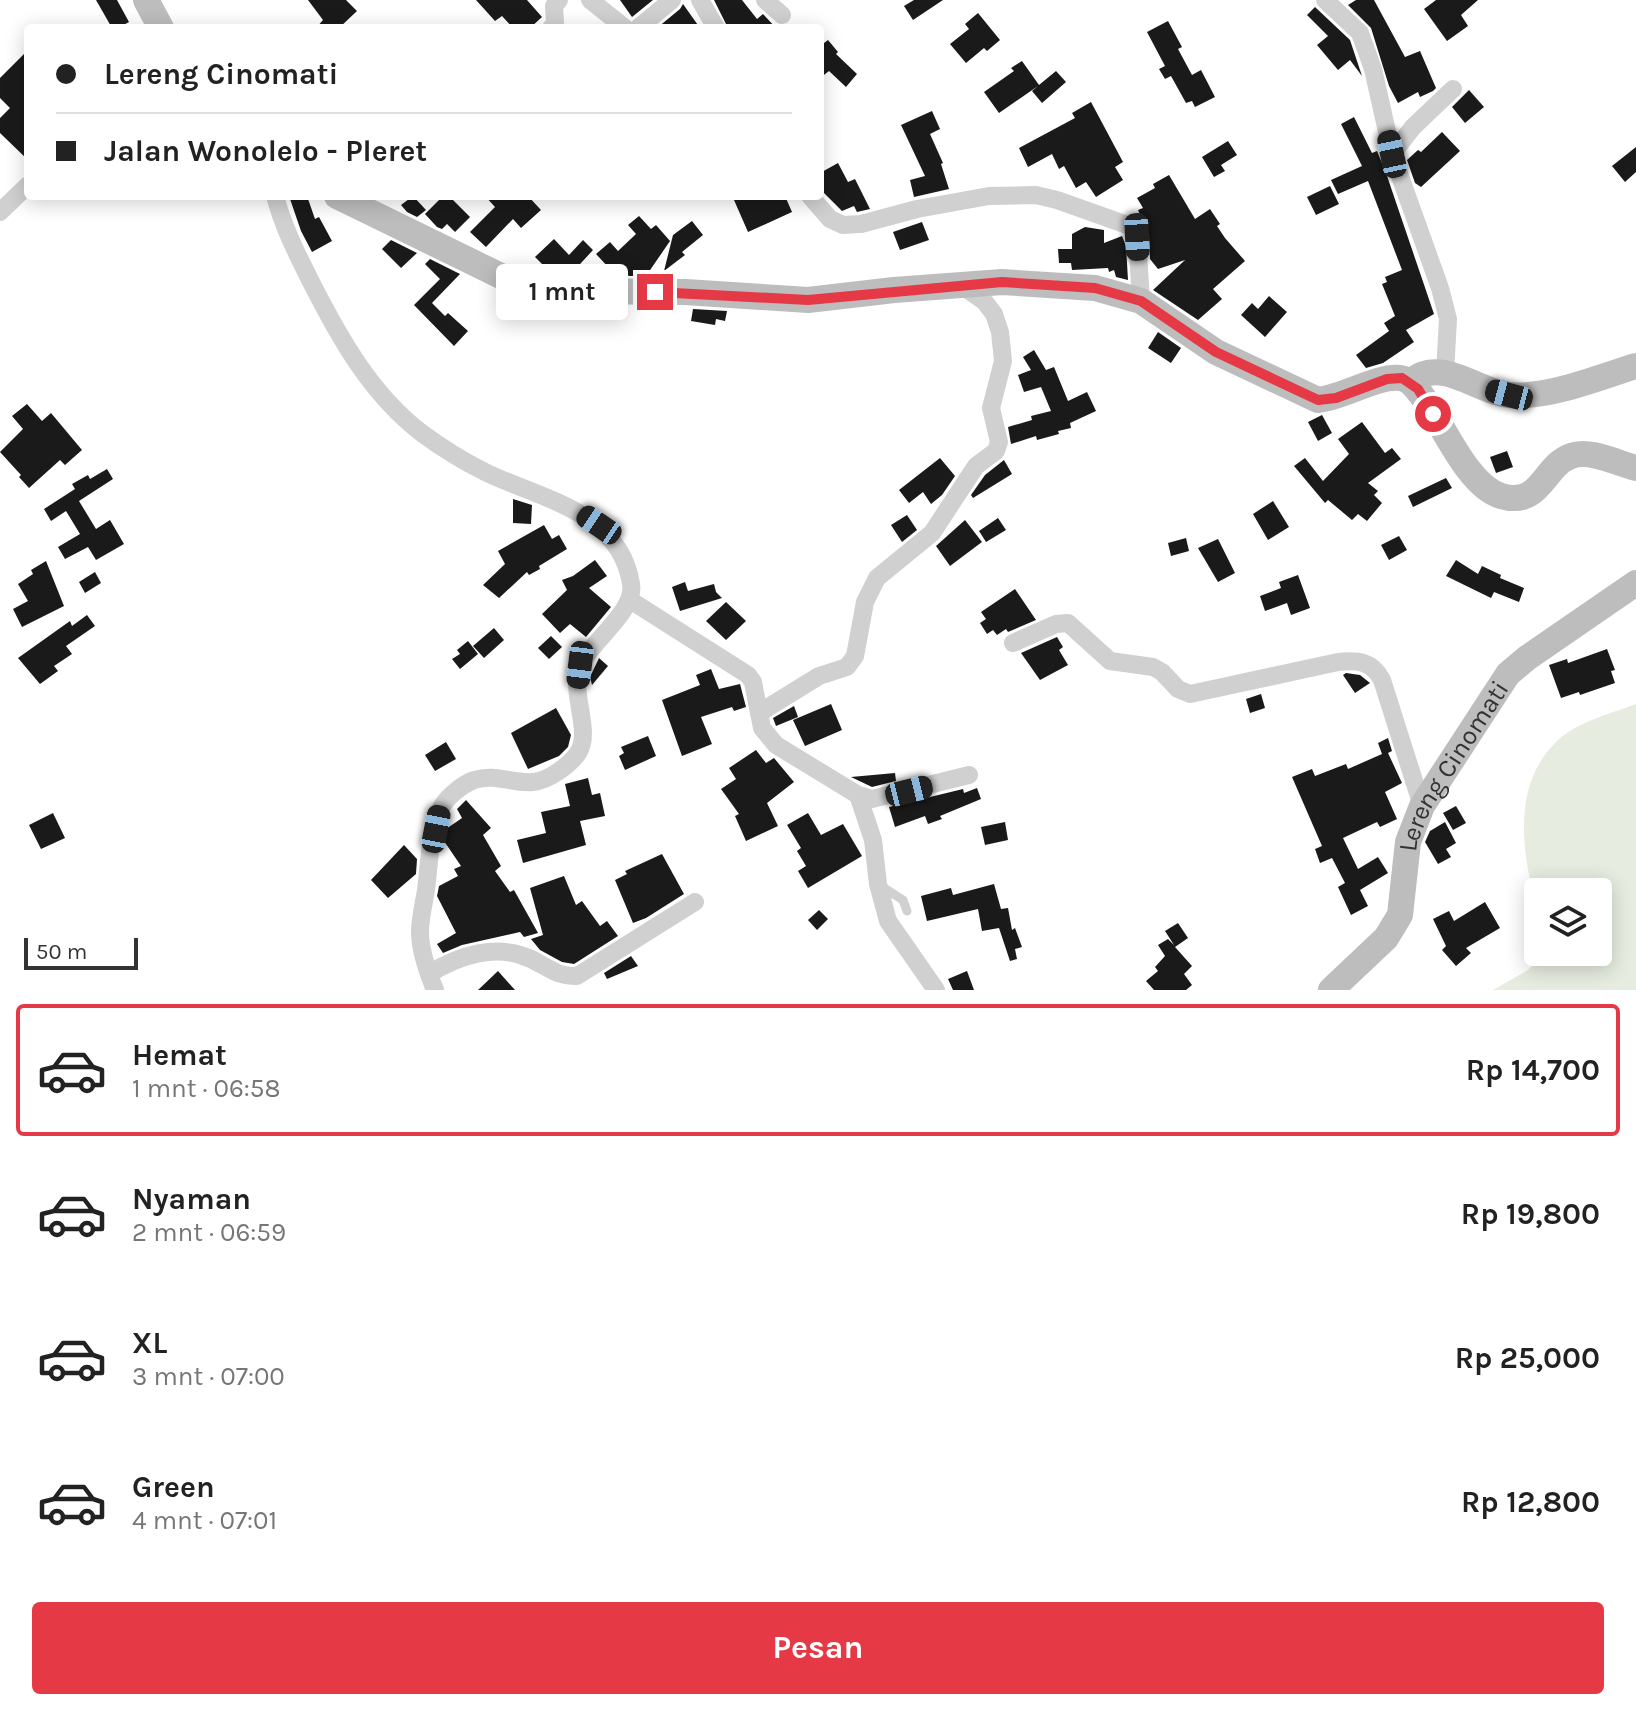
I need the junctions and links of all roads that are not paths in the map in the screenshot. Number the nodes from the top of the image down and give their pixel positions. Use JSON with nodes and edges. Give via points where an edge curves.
{"nodes":[{"id":1,"x":559,"y":0,"type":"edge"},
{"id":2,"x":590,"y":0,"type":"edge"},
{"id":3,"x":672,"y":0,"type":"edge"},
{"id":4,"x":700,"y":0,"type":"edge"},
{"id":5,"x":765,"y":0,"type":"edge"},
{"id":6,"x":1325,"y":0,"type":"edge"},
{"id":7,"x":782,"y":15,"type":"dead end"},
{"id":8,"x":554,"y":24,"type":"edge"},
{"id":9,"x":620,"y":24,"type":"edge"},
{"id":10,"x":643,"y":24,"type":"edge"},
{"id":11,"x":714,"y":24,"type":"edge"},
{"id":12,"x":1453,"y":89,"type":"dead end"},
{"id":13,"x":1392,"y":154,"type":"junction"},
{"id":14,"x":24,"y":189,"type":"edge"},
{"id":15,"x":276,"y":200,"type":"edge"},
{"id":16,"x":345,"y":200,"type":"edge"},
{"id":17,"x":813,"y":200,"type":"edge"},
{"id":18,"x":0,"y":212,"type":"edge"},
{"id":19,"x":961,"y":285,"type":"junction"},
{"id":20,"x":1141,"y":301,"type":"junction"},
{"id":21,"x":1636,"y":366,"type":"edge"},
{"id":22,"x":1445,"y":373,"type":"junction"},
{"id":23,"x":1411,"y":382,"type":"junction"},
{"id":24,"x":1636,"y":468,"type":"edge"},
{"id":25,"x":1636,"y":583,"type":"edge"},
{"id":26,"x":630,"y":600,"type":"junction"},
{"id":27,"x":1013,"y":643,"type":"dead end"},
{"id":28,"x":759,"y":713,"type":"junction"},
{"id":29,"x":969,"y":775,"type":"dead end"},
{"id":30,"x":858,"y":795,"type":"junction"},
{"id":31,"x":1422,"y":806,"type":"junction"},
{"id":32,"x":878,"y":884,"type":"junction"},
{"id":33,"x":695,"y":902,"type":"dead end"},
{"id":34,"x":907,"y":911,"type":"dead end"},
{"id":35,"x":432,"y":982,"type":"edge"},
{"id":36,"x":936,"y":990,"type":"edge"},
{"id":37,"x":1331,"y":990,"type":"edge"}],
"edges":[{"from":1,"to":8,"type":"street"},
{"from":2,"to":9,"type":"street"},
{"from":3,"to":10,"type":"street"},
{"from":4,"to":11,"type":"street"},
{"from":5,"to":7,"type":"street"},
{"from":6,"to":13,"type":"street","via":[[1360,33]]},
{"from":12,"to":13,"type":"street"},
{"from":13,"to":22,"type":"street","via":[[1448,319]]},
{"from":14,"to":18,"type":"street"},
{"from":15,"to":26,"type":"street","via":[[282,225],[336,331],[380,395],[423,433],[484,471],[599,525],[626,566]]},
{"from":16,"to":19,"type":"main road","via":[[534,287],[808,300]]},
{"from":17,"to":20,"type":"street","via":[[843,225],[989,196],[1057,200],[1130,226],[1137,237]]},
{"from":19,"to":20,"type":"main road","via":[[1095,288]]},
{"from":19,"to":28,"type":"street","via":[[984,301],[1000,332],[1003,361],[991,408],[999,442],[996,451],[976,466],[932,533],[877,578],[865,602],[852,662]]},
{"from":20,"to":23,"type":"main road","via":[[1216,352],[1318,400],[1387,379]]},
{"from":21,"to":22,"type":"main road","via":[[1534,395],[1509,395]]},
{"from":22,"to":23,"type":"main road","via":[[1425,372]]},
{"from":23,"to":24,"type":"main road","via":[[1465,465],[1499,495],[1516,498],[1538,489],[1568,457],[1578,455]]},
{"from":25,"to":31,"type":"main road","name":"Lereng Cinomati","via":[[1508,674]]},
{"from":26,"to":28,"type":"street","via":[[748,675]]},
{"from":26,"to":35,"type":"street","via":[[580,665],[583,733],[573,760],[534,782],[493,776],[472,781],[439,811],[420,933]]},
{"from":27,"to":31,"type":"street","via":[[1068,623],[1106,658],[1153,667],[1190,694],[1338,662],[1370,665],[1382,680]]},
{"from":28,"to":30,"type":"street","via":[[771,741]]},
{"from":29,"to":30,"type":"street","via":[[879,798]]},
{"from":30,"to":32,"type":"street","via":[[873,840]]},
{"from":31,"to":37,"type":"main road","name":"Lereng Cinomati","via":[[1408,842],[1400,915],[1386,938]]},
{"from":32,"to":34,"type":"lane","via":[[903,900]]},
{"from":32,"to":36,"type":"street","via":[[888,921]]},
{"from":33,"to":35,"type":"street","via":[[577,976],[563,977],[510,950],[447,962]]}]}
